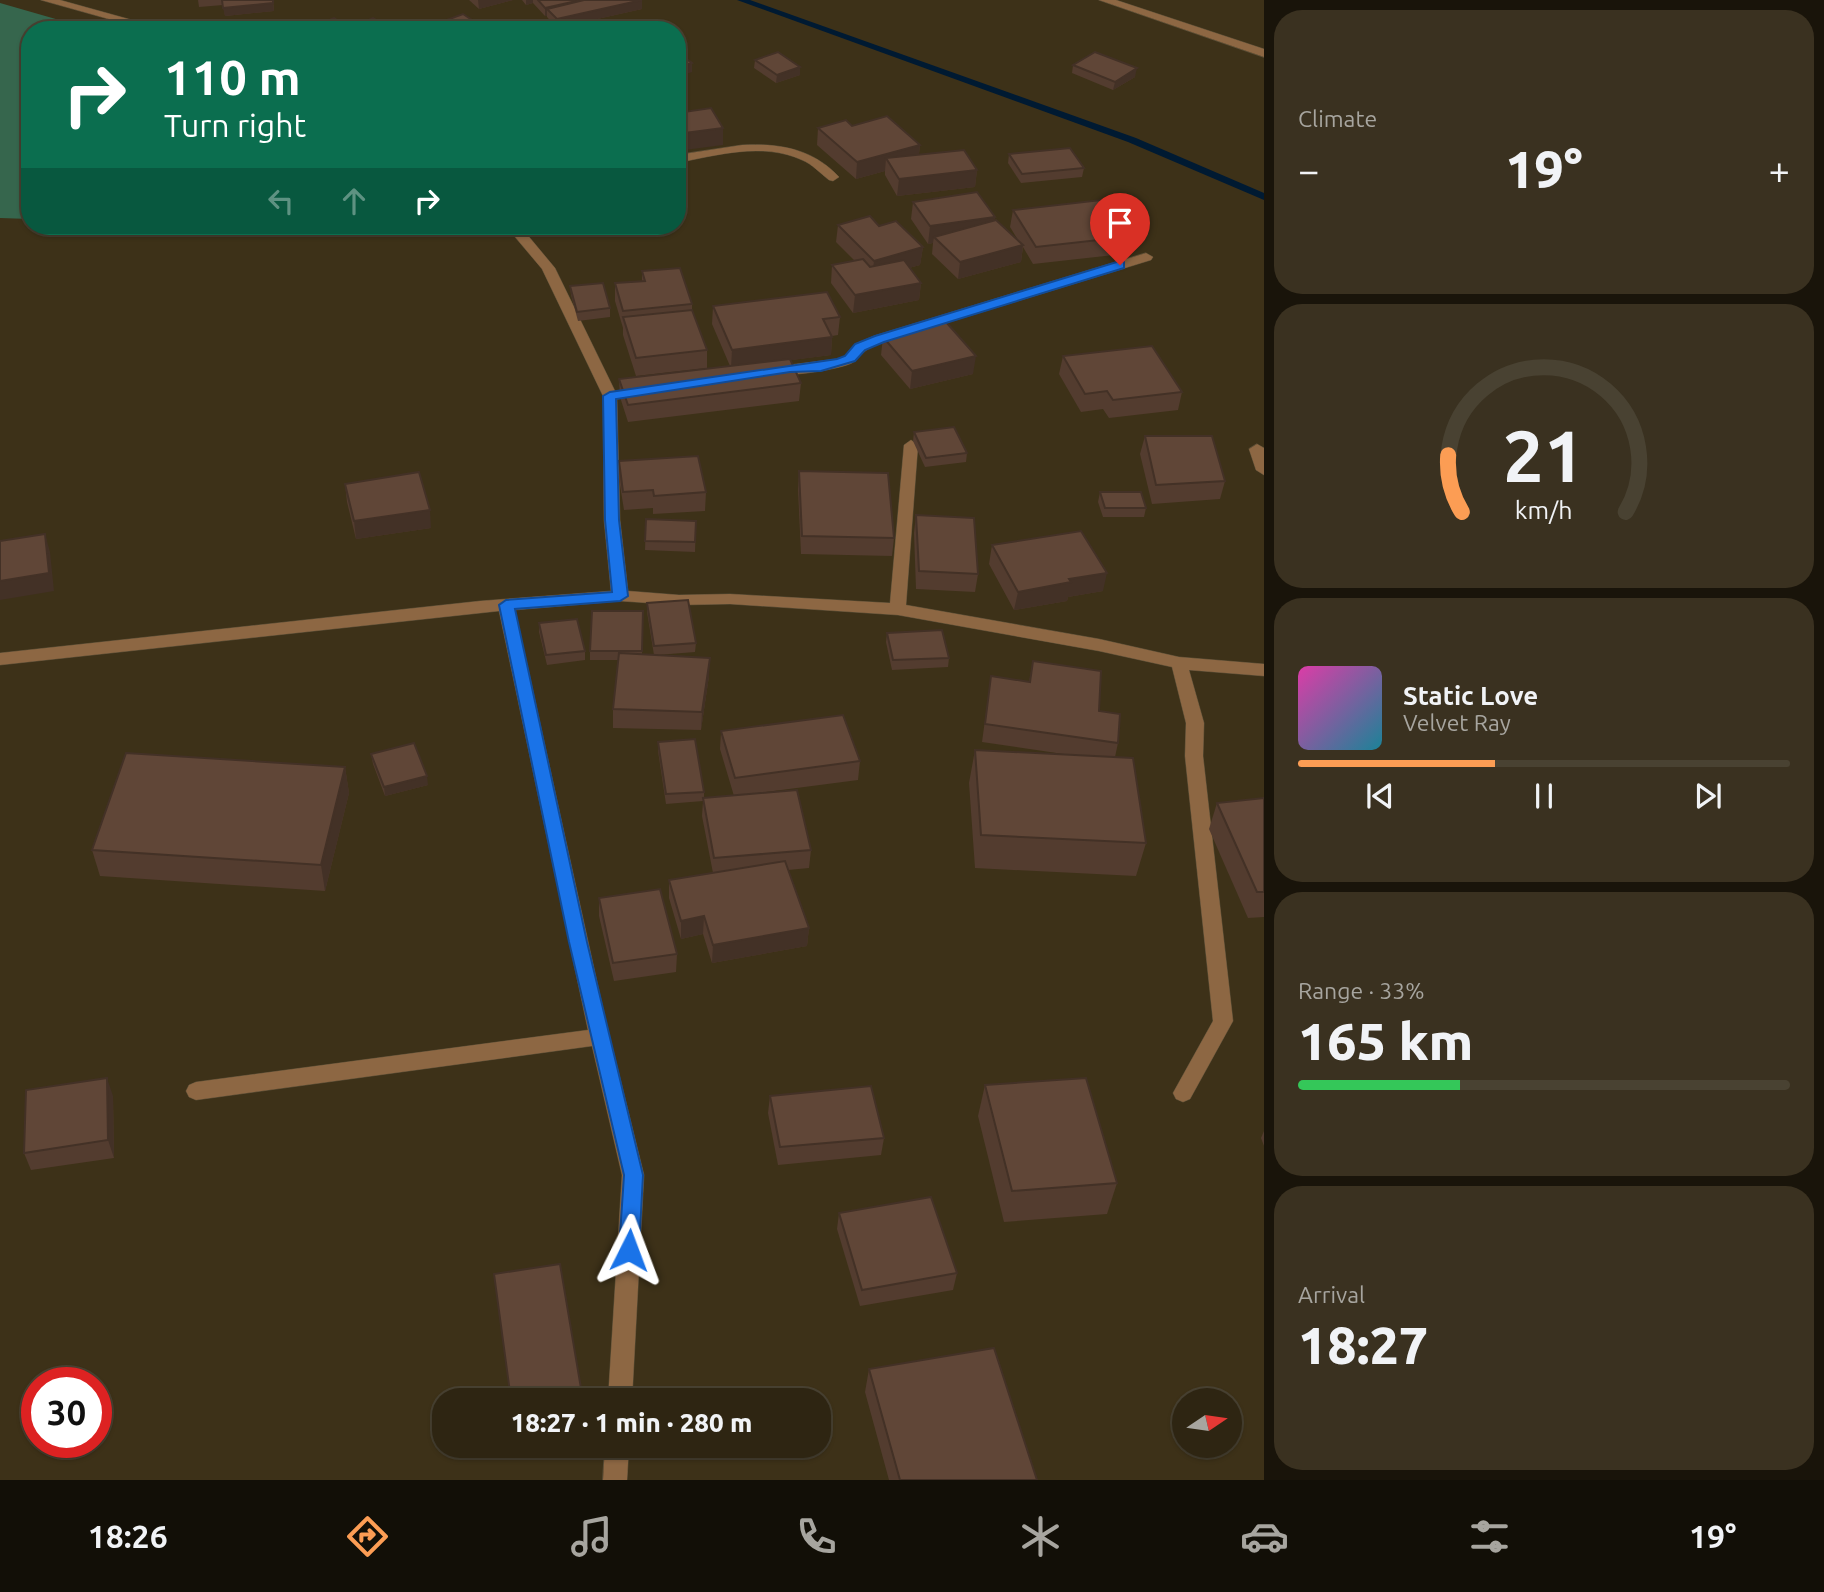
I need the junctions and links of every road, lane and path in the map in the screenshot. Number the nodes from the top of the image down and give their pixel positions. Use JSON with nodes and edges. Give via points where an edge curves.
{"nodes":[{"id":1,"x":47,"y":0,"type":"edge"},
{"id":2,"x":1105,"y":0,"type":"edge"},
{"id":3,"x":128,"y":21,"type":"edge"},
{"id":4,"x":1264,"y":53,"type":"edge"},
{"id":5,"x":686,"y":158,"type":"edge"},
{"id":6,"x":832,"y":177,"type":"dead end"},
{"id":7,"x":520,"y":235,"type":"edge"},
{"id":8,"x":1146,"y":257,"type":"dead end"},
{"id":9,"x":751,"y":374,"type":"edge"},
{"id":10,"x":661,"y":388,"type":"edge"},
{"id":11,"x":610,"y":396,"type":"junction"},
{"id":12,"x":911,"y":446,"type":"dead end"},
{"id":13,"x":1257,"y":449,"type":"dead end"},
{"id":14,"x":1264,"y":470,"type":"edge"},
{"id":15,"x":620,"y":596,"type":"junction"},
{"id":16,"x":506,"y":605,"type":"junction"},
{"id":17,"x":898,"y":609,"type":"junction"},
{"id":18,"x":0,"y":659,"type":"edge"},
{"id":19,"x":1179,"y":663,"type":"junction"},
{"id":20,"x":1264,"y":670,"type":"edge"},
{"id":21,"x":601,"y":1036,"type":"junction"},
{"id":22,"x":196,"y":1091,"type":"dead end"},
{"id":23,"x":1183,"y":1093,"type":"dead end"},
{"id":24,"x":621,"y":1388,"type":"edge"},
{"id":25,"x":616,"y":1458,"type":"edge"},
{"id":26,"x":615,"y":1480,"type":"edge"}],
"edges":[{"from":1,"to":3,"type":"street"},
{"from":2,"to":4,"type":"street"},
{"from":5,"to":6,"type":"street","via":[[751,147],[778,148],[809,158]]},
{"from":7,"to":11,"type":"street","via":[[548,268]]},
{"from":8,"to":9,"type":"street","via":[[879,339],[842,362]]},
{"from":10,"to":11,"type":"street"},
{"from":11,"to":15,"type":"street","via":[[612,520]]},
{"from":12,"to":17,"type":"street"},
{"from":13,"to":14,"type":"street"},
{"from":15,"to":16,"type":"street"},
{"from":15,"to":17,"type":"street"},
{"from":16,"to":18,"type":"street"},
{"from":16,"to":21,"type":"street"},
{"from":17,"to":19,"type":"street"},
{"from":19,"to":20,"type":"street"},
{"from":19,"to":23,"type":"street","via":[[1195,723],[1195,769],[1223,1021]]},
{"from":21,"to":22,"type":"street"},
{"from":21,"to":24,"type":"street","via":[[633,1175]]},
{"from":25,"to":26,"type":"street"}]}
